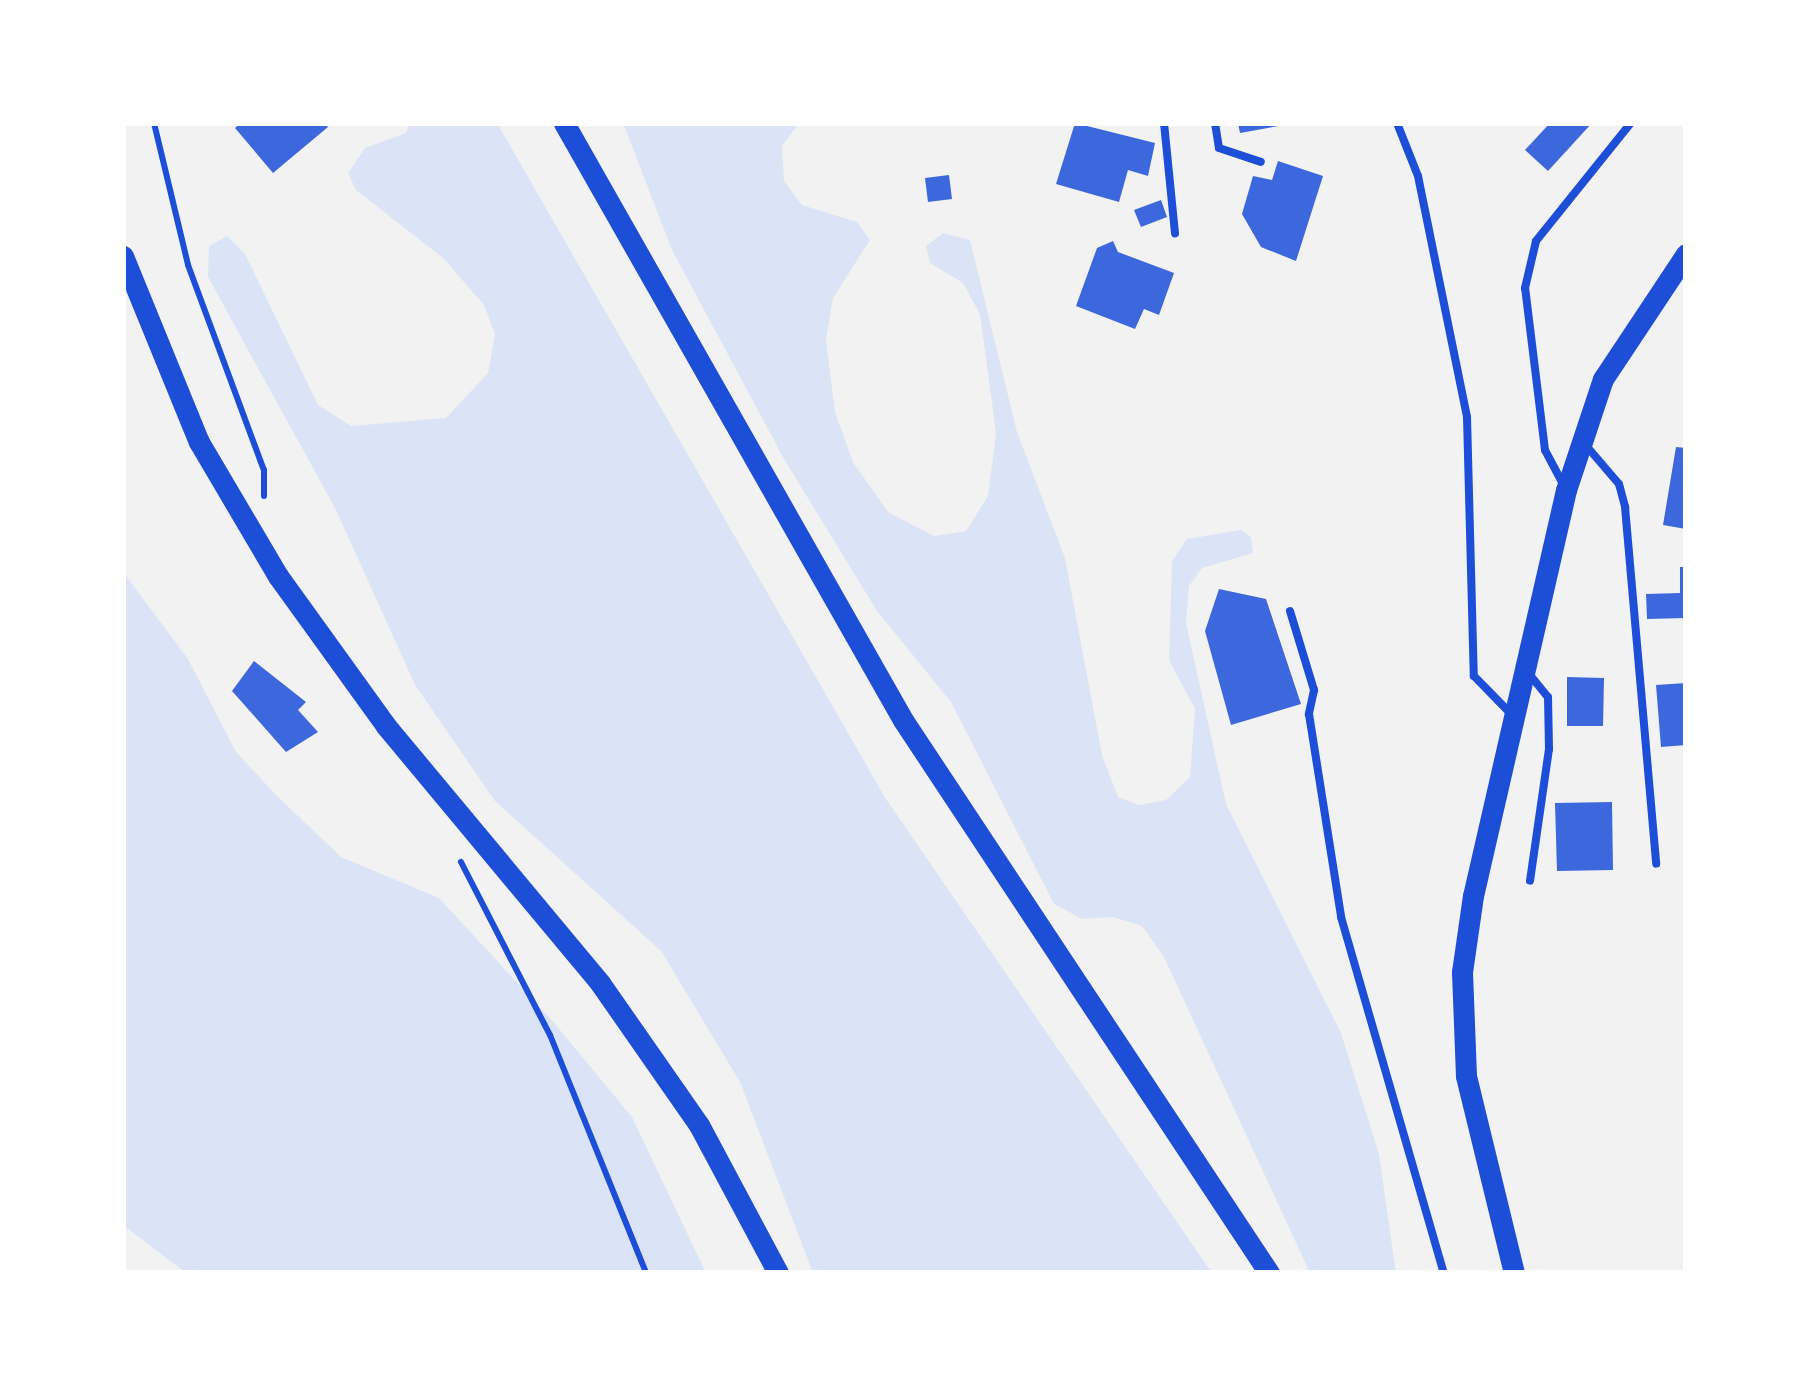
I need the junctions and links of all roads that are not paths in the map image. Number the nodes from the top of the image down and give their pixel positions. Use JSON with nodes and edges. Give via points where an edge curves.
{"nodes":[{"id":1,"x":564,"y":123,"type":"edge"},
{"id":2,"x":1164,"y":123,"type":"edge"},
{"id":3,"x":1216,"y":123,"type":"edge"},
{"id":4,"x":1397,"y":123,"type":"edge"},
{"id":5,"x":1630,"y":123,"type":"edge"},
{"id":6,"x":1261,"y":162,"type":"dead end"},
{"id":7,"x":1175,"y":233,"type":"dead end"},
{"id":8,"x":1686,"y":254,"type":"edge"},
{"id":9,"x":123,"y":256,"type":"edge"},
{"id":10,"x":1582,"y":441,"type":"junction"},
{"id":11,"x":1566,"y":490,"type":"junction"},
{"id":12,"x":1290,"y":611,"type":"dead end"},
{"id":13,"x":1526,"y":669,"type":"junction"},
{"id":14,"x":1513,"y":716,"type":"junction"},
{"id":15,"x":1657,"y":865,"type":"dead end"},
{"id":16,"x":1530,"y":880,"type":"dead end"},
{"id":17,"x":778,"y":1273,"type":"edge"},
{"id":18,"x":1269,"y":1273,"type":"edge"},
{"id":19,"x":1444,"y":1273,"type":"edge"},
{"id":20,"x":1514,"y":1273,"type":"edge"}],
"edges":[{"from":1,"to":18,"type":"main road","via":[[903,720]]},
{"from":2,"to":7,"type":"lane"},
{"from":3,"to":6,"type":"lane","via":[[1220,148]]},
{"from":4,"to":14,"type":"lane","via":[[1418,176],[1467,417],[1474,676]]},
{"from":5,"to":11,"type":"lane","via":[[1536,241],[1525,288],[1545,450]]},
{"from":8,"to":10,"type":"main road","via":[[1630,328]]},
{"from":9,"to":17,"type":"main road","via":[[180,399],[247,527],[386,726],[562,933],[669,1080]]},
{"from":10,"to":11,"type":"main road"},
{"from":10,"to":15,"type":"lane","via":[[1619,484],[1624,507]]},
{"from":11,"to":13,"type":"main road"},
{"from":12,"to":19,"type":"lane","via":[[1314,690],[1309,714],[1340,917]]},
{"from":13,"to":14,"type":"main road"},
{"from":13,"to":16,"type":"lane","via":[[1548,698]]},
{"from":14,"to":20,"type":"main road","via":[[1473,896],[1461,1021],[1477,1137]]}]}
